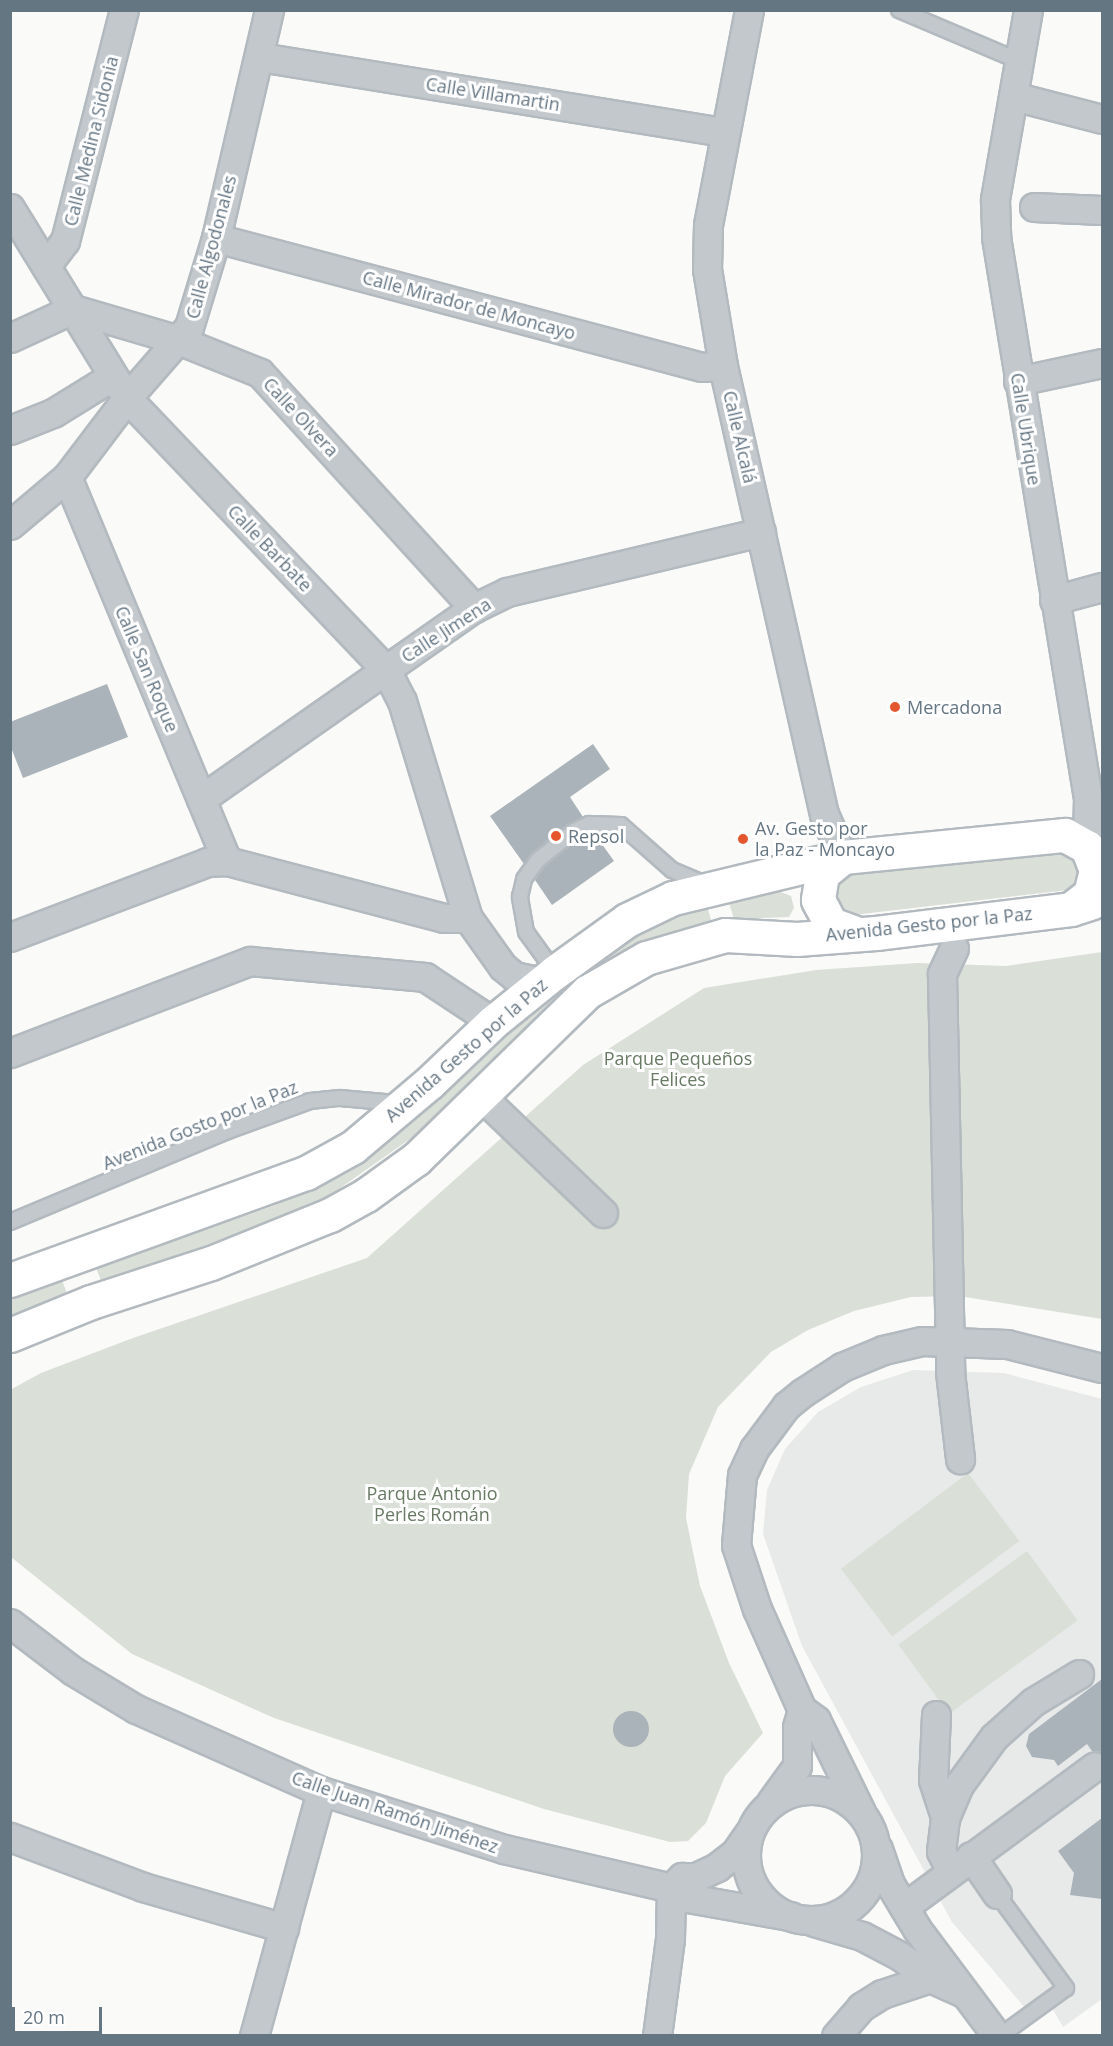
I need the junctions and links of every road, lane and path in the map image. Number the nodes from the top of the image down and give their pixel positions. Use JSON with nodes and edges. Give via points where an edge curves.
{"nodes":[{"id":1,"x":124,"y":10,"type":"edge"},
{"id":2,"x":269,"y":10,"type":"edge"},
{"id":3,"x":749,"y":10,"type":"edge"},
{"id":4,"x":899,"y":10,"type":"edge"},
{"id":5,"x":1028,"y":10,"type":"edge"},
{"id":6,"x":260,"y":57,"type":"junction"},
{"id":7,"x":1019,"y":61,"type":"junction"},
{"id":8,"x":1013,"y":96,"type":"junction"},
{"id":9,"x":1102,"y":119,"type":"edge"},
{"id":10,"x":725,"y":132,"type":"junction"},
{"id":11,"x":1034,"y":207,"type":"dead end"},
{"id":12,"x":10,"y":208,"type":"edge"},
{"id":13,"x":1102,"y":210,"type":"edge"},
{"id":14,"x":216,"y":238,"type":"junction"},
{"id":15,"x":46,"y":266,"type":"junction"},
{"id":16,"x":73,"y":309,"type":"junction"},
{"id":17,"x":10,"y":338,"type":"edge"},
{"id":18,"x":178,"y":340,"type":"junction"},
{"id":19,"x":1102,"y":363,"type":"edge"},
{"id":20,"x":723,"y":366,"type":"junction"},
{"id":21,"x":1018,"y":381,"type":"junction"},
{"id":22,"x":120,"y":387,"type":"junction"},
{"id":23,"x":10,"y":430,"type":"edge"},
{"id":24,"x":67,"y":477,"type":"junction"},
{"id":25,"x":10,"y":525,"type":"edge"},
{"id":26,"x":761,"y":532,"type":"junction"},
{"id":27,"x":1102,"y":587,"type":"edge"},
{"id":28,"x":1054,"y":600,"type":"junction"},
{"id":29,"x":474,"y":608,"type":"junction"},
{"id":30,"x":386,"y":670,"type":"junction"},
{"id":31,"x":201,"y":799,"type":"junction"},
{"id":32,"x":1094,"y":845,"type":"edge"},
{"id":33,"x":843,"y":857,"type":"junction"},
{"id":34,"x":227,"y":861,"type":"junction"},
{"id":35,"x":714,"y":885,"type":"junction"},
{"id":36,"x":1102,"y":899,"type":"edge"},
{"id":37,"x":1071,"y":909,"type":"junction"},
{"id":38,"x":468,"y":918,"type":"junction"},
{"id":39,"x":856,"y":933,"type":"junction"},
{"id":40,"x":10,"y":937,"type":"edge"},
{"id":41,"x":954,"y":948,"type":"dead end"},
{"id":42,"x":549,"y":977,"type":"junction"},
{"id":43,"x":493,"y":1022,"type":"junction"},
{"id":44,"x":10,"y":1053,"type":"edge"},
{"id":45,"x":481,"y":1096,"type":"junction"},
{"id":46,"x":410,"y":1101,"type":"junction"},
{"id":47,"x":603,"y":1213,"type":"dead end"},
{"id":48,"x":10,"y":1222,"type":"edge"},
{"id":49,"x":10,"y":1280,"type":"edge"},
{"id":50,"x":10,"y":1335,"type":"edge"},
{"id":51,"x":949,"y":1340,"type":"junction"},
{"id":52,"x":1102,"y":1368,"type":"edge"},
{"id":53,"x":960,"y":1459,"type":"dead end"},
{"id":54,"x":10,"y":1623,"type":"edge"},
{"id":55,"x":1079,"y":1674,"type":"dead end"},
{"id":56,"x":802,"y":1710,"type":"junction"},
{"id":57,"x":936,"y":1715,"type":"dead end"},
{"id":58,"x":1095,"y":1766,"type":"dead end"},
{"id":59,"x":321,"y":1791,"type":"junction"},
{"id":60,"x":769,"y":1805,"type":"junction"},
{"id":61,"x":861,"y":1812,"type":"junction"},
{"id":62,"x":945,"y":1818,"type":"junction"},
{"id":63,"x":749,"y":1833,"type":"junction"},
{"id":64,"x":10,"y":1837,"type":"edge"},
{"id":65,"x":876,"y":1842,"type":"junction"},
{"id":66,"x":961,"y":1864,"type":"junction"},
{"id":67,"x":671,"y":1888,"type":"junction"},
{"id":68,"x":997,"y":1894,"type":"joint"},
{"id":69,"x":904,"y":1907,"type":"junction"},
{"id":70,"x":798,"y":1918,"type":"junction"},
{"id":71,"x":284,"y":1929,"type":"junction"},
{"id":72,"x":930,"y":1978,"type":"junction"},
{"id":73,"x":963,"y":1993,"type":"junction"},
{"id":74,"x":254,"y":2036,"type":"edge"},
{"id":75,"x":657,"y":2036,"type":"edge"},
{"id":76,"x":836,"y":2036,"type":"edge"},
{"id":77,"x":999,"y":2036,"type":"edge"}],
"edges":[{"from":1,"to":15,"type":"street","name":"Calle Medina Sidonia","via":[[65,241]]},
{"from":2,"to":6,"type":"street","name":"Calle Algodonales"},
{"from":3,"to":10,"type":"street","name":"Calle Alcalá"},
{"from":4,"to":7,"type":"lane"},
{"from":5,"to":7,"type":"street","name":"Calle Ubrique"},
{"from":6,"to":10,"type":"street","name":"Calle Villamartin"},
{"from":6,"to":14,"type":"street","name":"Calle Algodonales"},
{"from":7,"to":8,"type":"street","name":"Calle Ubrique"},
{"from":8,"to":9,"type":"street"},
{"from":8,"to":21,"type":"street","name":"Calle Ubrique","via":[[995,200],[1002,286]]},
{"from":10,"to":20,"type":"street","name":"Calle Alcalá","via":[[708,225],[707,269]]},
{"from":11,"to":13,"type":"street"},
{"from":12,"to":15,"type":"street","name":"Calle Barbate"},
{"from":14,"to":18,"type":"street","name":"Calle Algodonales","via":[[189,327]]},
{"from":14,"to":20,"type":"street","name":"Calle Mirador de Moncayo","via":[[702,367]]},
{"from":15,"to":16,"type":"street","name":"Calle Barbate"},
{"from":16,"to":17,"type":"street"},
{"from":16,"to":18,"type":"street","name":"Calle Olvera"},
{"from":16,"to":22,"type":"street","name":"Calle Barbate"},
{"from":18,"to":22,"type":"street","name":"Calle Algodonales"},
{"from":18,"to":29,"type":"street","name":"Calle Olvera","via":[[260,373]]},
{"from":19,"to":21,"type":"street"},
{"from":20,"to":26,"type":"street","name":"Calle Alcalá"},
{"from":21,"to":28,"type":"street","name":"Calle Ubrique"},
{"from":22,"to":23,"type":"street"},
{"from":22,"to":24,"type":"street","name":"Calle Algodonales"},
{"from":22,"to":30,"type":"street","name":"Calle Barbate"},
{"from":24,"to":25,"type":"street","name":"Calle Algodonales"},
{"from":24,"to":31,"type":"street","name":"Calle San Roque"},
{"from":26,"to":29,"type":"street","name":"Calle Jimena","via":[[507,592]]},
{"from":26,"to":33,"type":"street","name":"Calle Alcalá","via":[[824,814]]},
{"from":27,"to":28,"type":"street"},
{"from":28,"to":32,"type":"street","name":"Calle Ubrique"},
{"from":29,"to":30,"type":"street","name":"Calle Jimena"},
{"from":30,"to":31,"type":"street","name":"Calle Jimena"},
{"from":30,"to":38,"type":"street","name":"Calle Barbate","via":[[402,701]]},
{"from":31,"to":34,"type":"street","name":"Calle San Roque"},
{"from":32,"to":33,"type":"main road","name":"Avenida Gesto por la Paz","via":[[1065,835],[1052,835]]},
{"from":32,"to":37,"type":"main road","via":[[1095,882],[1090,894]]},
{"from":33,"to":35,"type":"main road","name":"Avenida Gesto por la Paz"},
{"from":33,"to":39,"type":"main road","via":[[822,874],[818,900],[831,924]]},
{"from":34,"to":38,"type":"street","via":[[444,918]]},
{"from":34,"to":40,"type":"street","via":[[207,861]]},
{"from":35,"to":42,"type":"main road","name":"Avenida Gesto por la Paz","via":[[673,898],[627,920]]},
{"from":35,"to":42,"type":"lane","via":[[672,870],[621,825],[597,823],[574,831],[538,860],[524,879],[520,897],[526,932]]},
{"from":36,"to":37,"type":"main road","name":"Avenida Gesto por la Paz"},
{"from":37,"to":39,"type":"main road","name":"Avenida Gesto por la Paz"},
{"from":38,"to":42,"type":"street","name":"Calle Barbate","via":[[503,967],[514,976]]},
{"from":39,"to":45,"type":"main road","name":"Avenida Gesto por la Paz","via":[[797,939],[725,935],[646,958],[587,992]]},
{"from":41,"to":51,"type":"street","via":[[942,974]]},
{"from":42,"to":43,"type":"main road","name":"Avenida Gesto por la Paz"},
{"from":43,"to":44,"type":"street","via":[[425,977],[250,960]]},
{"from":43,"to":46,"type":"main road","name":"Avenida Gesto por la Paz"},
{"from":45,"to":47,"type":"street"},
{"from":45,"to":50,"type":"main road","name":"Avenida Gesto por la Paz","via":[[416,1159],[330,1215],[211,1263],[90,1302]]},
{"from":46,"to":48,"type":"lane","name":"Avenida Gosto por la Paz","via":[[310,1101]]},
{"from":46,"to":49,"type":"main road","name":"Avenida Gesto por la Paz","via":[[353,1147],[306,1173]]},
{"from":51,"to":52,"type":"street","via":[[1007,1344]]},
{"from":51,"to":53,"type":"street"},
{"from":51,"to":56,"type":"street","via":[[922,1341],[883,1350],[832,1373],[786,1406],[753,1449],[742,1475],[736,1545],[757,1609]]},
{"from":54,"to":59,"type":"street","name":"Calle Juan Ramón Jiménez","via":[[73,1671],[136,1710]]},
{"from":55,"to":62,"type":"street","via":[[1033,1702],[994,1737],[958,1785]]},
{"from":56,"to":60,"type":"street","via":[[797,1727],[797,1766]]},
{"from":56,"to":61,"type":"street","via":[[816,1720]]},
{"from":57,"to":62,"type":"street","via":[[933,1780]]},
{"from":58,"to":66,"type":"street"},
{"from":59,"to":67,"type":"street","name":"Calle Juan Ramón Jiménez","via":[[504,1849]]},
{"from":59,"to":71,"type":"street"},
{"from":60,"to":61,"type":"street","via":[[783,1796],[816,1789],[848,1800]]},
{"from":60,"to":63,"type":"street"},
{"from":61,"to":65,"type":"street"},
{"from":62,"to":66,"type":"street","via":[[941,1851]]},
{"from":63,"to":67,"type":"street","via":[[735,1853],[717,1867],[696,1877],[681,1877]]},
{"from":63,"to":70,"type":"street","via":[[746,1850],[753,1883],[775,1909]]},
{"from":64,"to":71,"type":"street","via":[[143,1887]]},
{"from":65,"to":69,"type":"street","name":"Calle Juan Ramón Jiménez","via":[[890,1884]]},
{"from":65,"to":70,"type":"street","via":[[877,1859],[866,1892],[840,1914]]},
{"from":66,"to":68,"type":"street"},
{"from":66,"to":69,"type":"street"},
{"from":67,"to":70,"type":"street","name":"Calle Juan Ramón Jiménez","via":[[681,1897]]},
{"from":67,"to":75,"type":"street","via":[[670,1939]]},
{"from":68,"to":77,"type":"lane","via":[[1066,1988]]},
{"from":69,"to":73,"type":"street","name":"Calle Juan Ramón Jiménez"},
{"from":70,"to":72,"type":"street","name":"Calle Juan Ramón Jiménez","via":[[862,1936]]},
{"from":71,"to":74,"type":"street"},
{"from":72,"to":73,"type":"street","name":"Calle Juan Ramón Jiménez"},
{"from":72,"to":76,"type":"street","via":[[882,1994],[861,2007]]},
{"from":73,"to":77,"type":"street","name":"Calle Juan Ramón Jiménez"}]}
